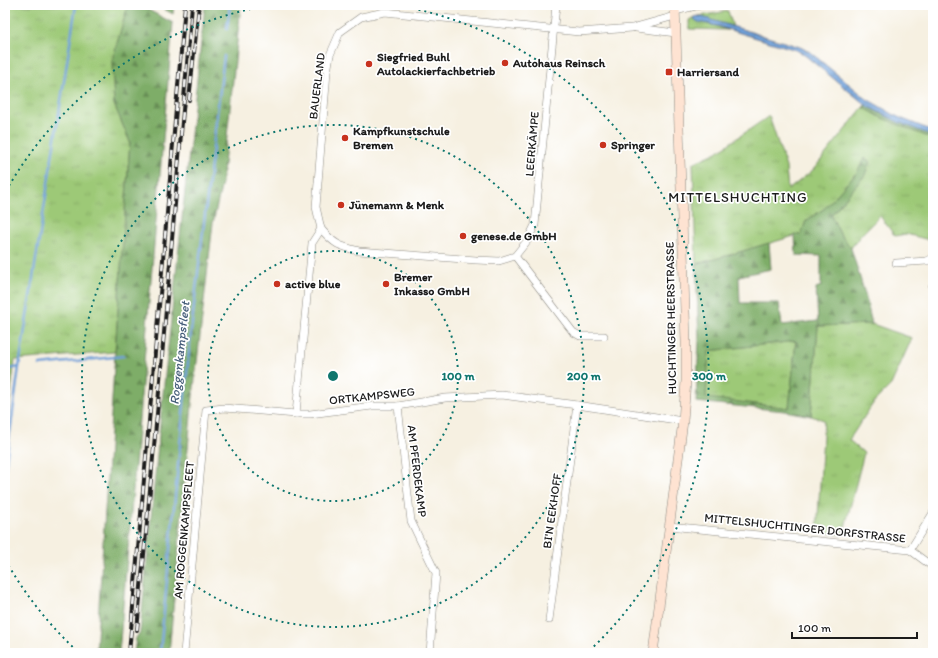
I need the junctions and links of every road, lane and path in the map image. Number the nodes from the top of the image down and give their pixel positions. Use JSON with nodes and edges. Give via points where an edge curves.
{"nodes":[{"id":1,"x":556,"y":5,"type":"edge"},
{"id":2,"x":700,"y":5,"type":"edge"},
{"id":3,"x":675,"y":11,"type":"edge"},
{"id":4,"x":632,"y":28,"type":"junction"},
{"id":5,"x":554,"y":29,"type":"junction"},
{"id":6,"x":676,"y":33,"type":"junction"},
{"id":7,"x":321,"y":229,"type":"junction"},
{"id":8,"x":515,"y":256,"type":"junction"},
{"id":9,"x":933,"y":258,"type":"edge"},
{"id":10,"x":896,"y":263,"type":"dead end"},
{"id":11,"x":604,"y":336,"type":"dead end"},
{"id":12,"x":578,"y":405,"type":"junction"},
{"id":13,"x":398,"y":406,"type":"junction"},
{"id":14,"x":206,"y":410,"type":"joint"},
{"id":15,"x":296,"y":414,"type":"junction"},
{"id":16,"x":683,"y":421,"type":"junction"},
{"id":17,"x":933,"y":513,"type":"edge"},
{"id":18,"x":669,"y":526,"type":"junction"},
{"id":19,"x":910,"y":550,"type":"junction"},
{"id":20,"x":933,"y":567,"type":"edge"},
{"id":21,"x":549,"y":620,"type":"dead end"},
{"id":22,"x":184,"y":653,"type":"edge"},
{"id":23,"x":430,"y":653,"type":"edge"},
{"id":24,"x":653,"y":653,"type":"edge"}],
"edges":[{"from":1,"to":5,"type":"street","name":"LEERKÄMPE"},
{"from":2,"to":3,"type":"street"},
{"from":3,"to":4,"type":"street","name":"BAUERLAND"},
{"from":3,"to":6,"type":"main road","name":"HUCHTINGER HEERSTRASSE"},
{"from":4,"to":5,"type":"street","name":"BAUERLAND","via":[[579,32]]},
{"from":4,"to":6,"type":"street","name":"BAUERLAND"},
{"from":5,"to":7,"type":"street","name":"BAUERLAND","via":[[385,12],[361,17],[340,32],[330,55],[328,72],[316,207]]},
{"from":5,"to":8,"type":"street","name":"LEERKÄMPE","via":[[535,225]]},
{"from":6,"to":16,"type":"main road","name":"HUCHTINGER HEERSTRASSE","via":[[686,342]]},
{"from":7,"to":8,"type":"street","via":[[331,241],[359,251],[499,261]]},
{"from":7,"to":15,"type":"street","via":[[312,243]]},
{"from":8,"to":11,"type":"street","via":[[573,332],[580,336]]},
{"from":9,"to":10,"type":"street","via":[[927,261]]},
{"from":12,"to":13,"type":"street","name":"ORTKAMPSWEG","via":[[495,395],[445,398]]},
{"from":12,"to":16,"type":"street","name":"ORTKAMPSWEG"},
{"from":12,"to":21,"type":"street","name":"BI'N EEKHOFF"},
{"from":13,"to":15,"type":"street","name":"ORTKAMPSWEG","via":[[372,406]]},
{"from":13,"to":23,"type":"street","name":"AM PFERDEKAMP","via":[[411,521],[436,573]]},
{"from":14,"to":15,"type":"street","name":"ORTKAMPSWEG","via":[[224,408]]},
{"from":14,"to":22,"type":"street","name":"AM ROGGENKAMPSFLEET"},
{"from":16,"to":18,"type":"main road","name":"HUCHTINGER HEERSTRASSE"},
{"from":17,"to":19,"type":"street"},
{"from":18,"to":19,"type":"street","name":"MITTELSHUCHTINGER DORFSTRASSE"},
{"from":18,"to":24,"type":"main road","name":"HUCHTINGER HEERSTRASSE"},
{"from":19,"to":20,"type":"street","name":"MITTELSHUCHTINGER DORFSTRASSE"}]}
